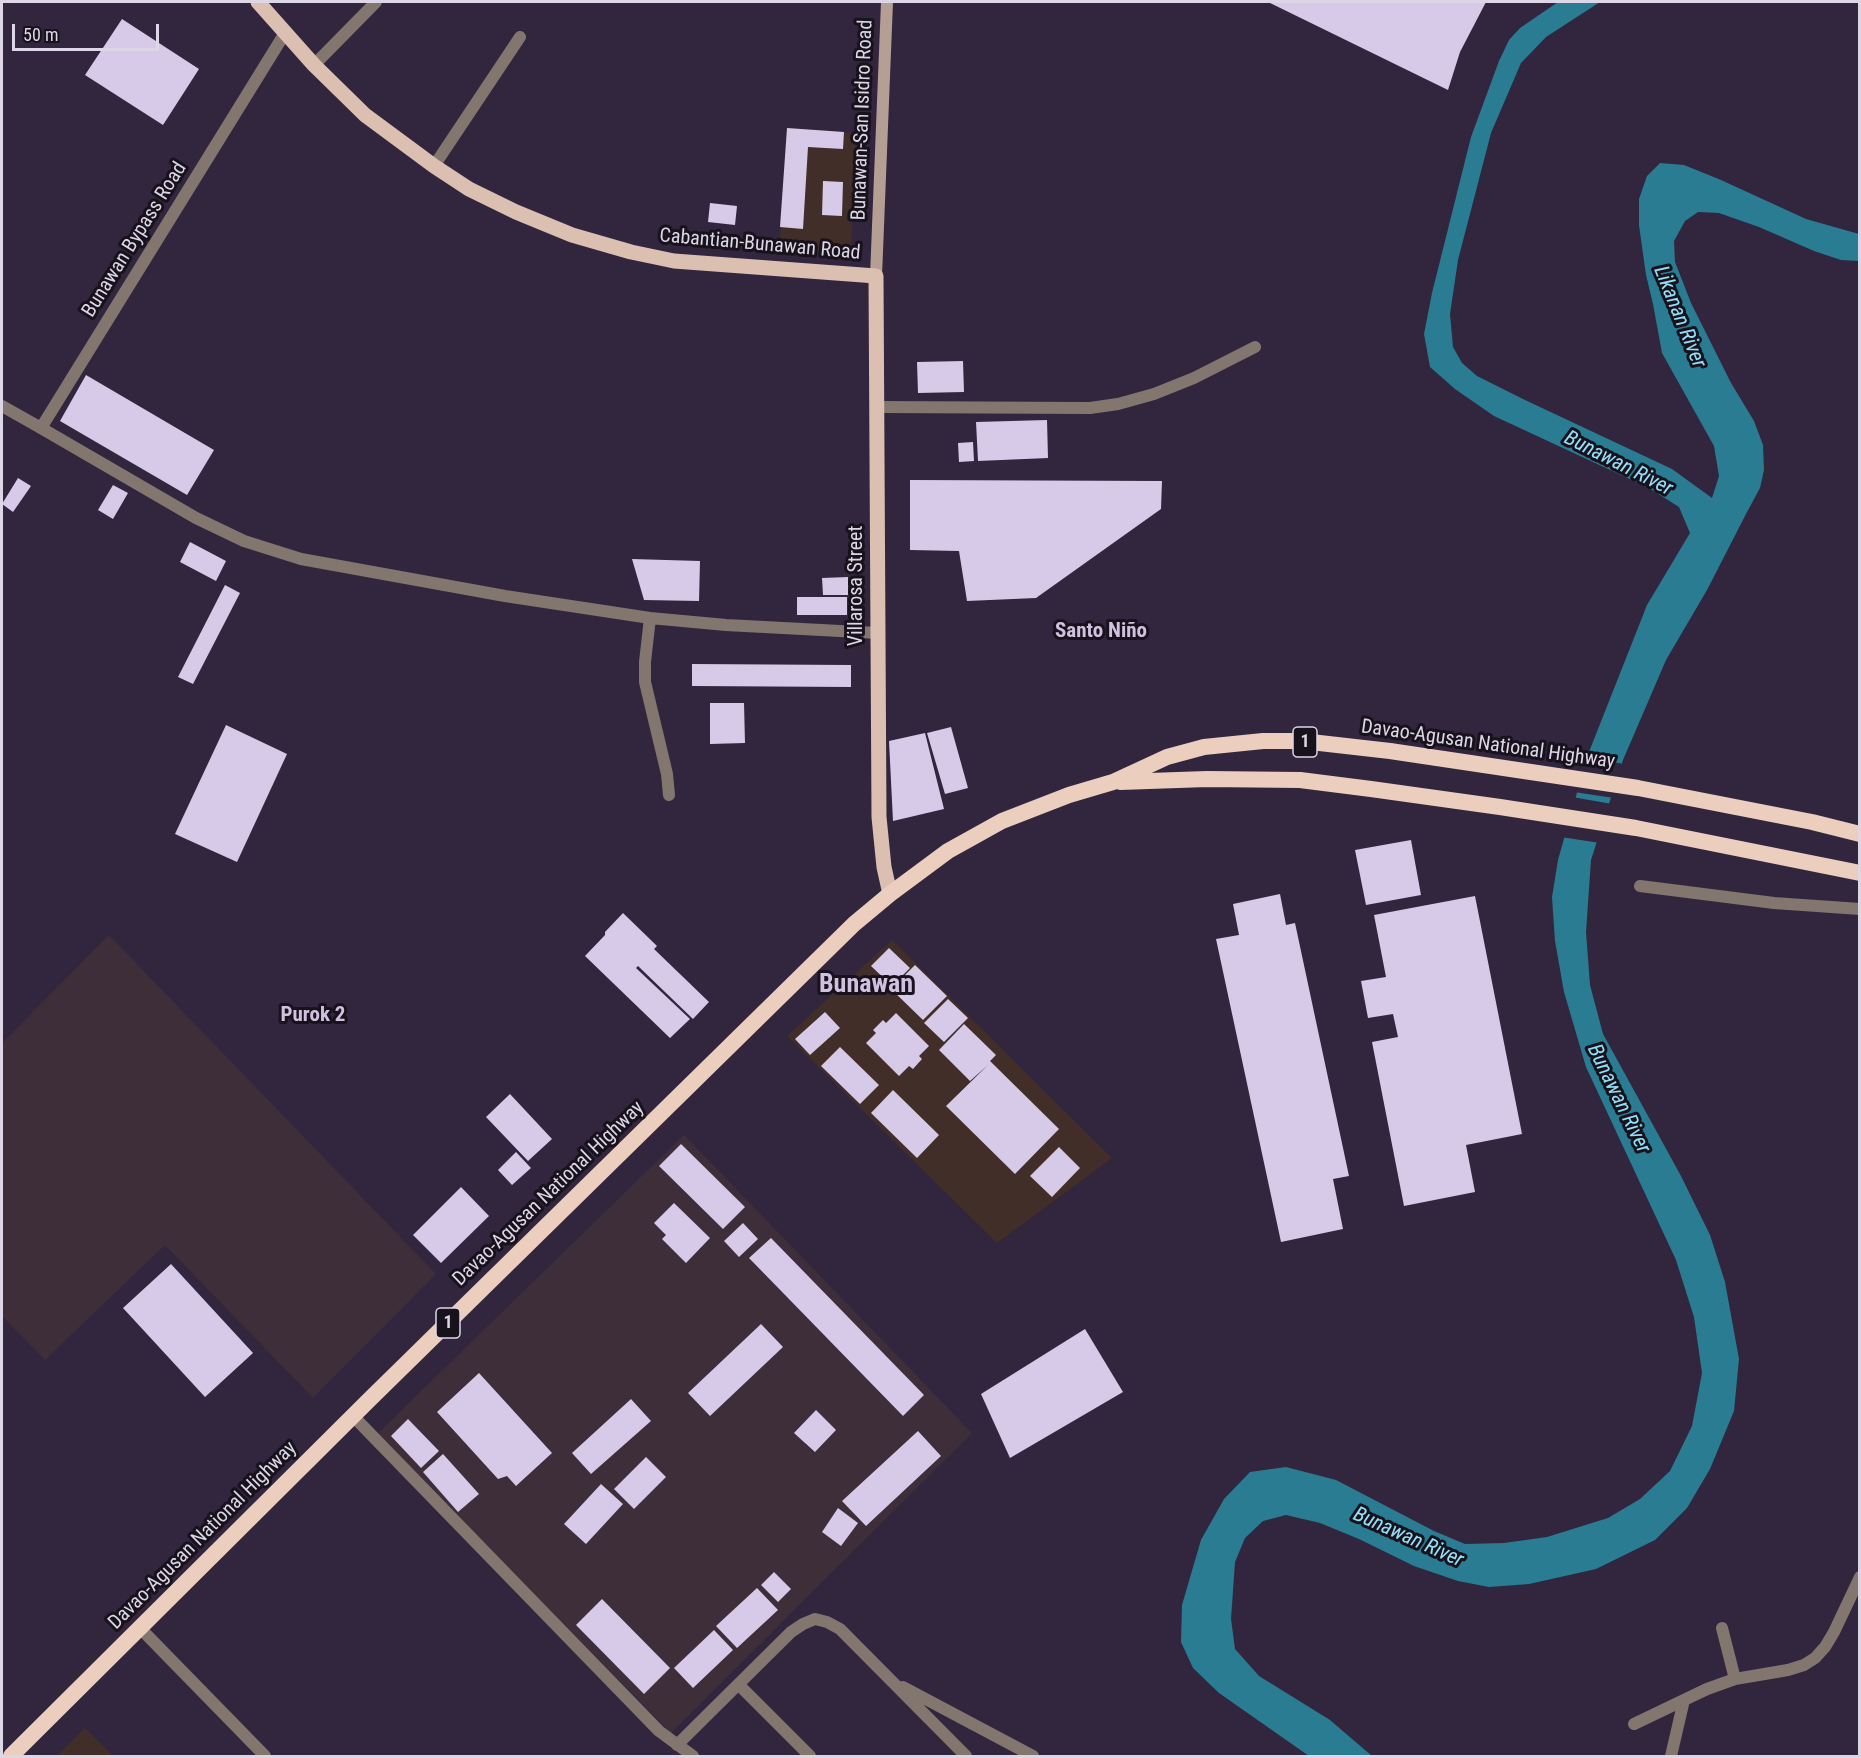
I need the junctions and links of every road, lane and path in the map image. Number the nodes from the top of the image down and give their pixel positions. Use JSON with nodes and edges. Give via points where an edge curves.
{"nodes":[{"id":1,"x":258,"y":2,"type":"edge"},
{"id":2,"x":376,"y":2,"type":"edge"},
{"id":3,"x":887,"y":2,"type":"edge"},
{"id":4,"x":285,"y":33,"type":"junction"},
{"id":5,"x":520,"y":37,"type":"dead end"},
{"id":6,"x":314,"y":65,"type":"junction"},
{"id":7,"x":434,"y":166,"type":"junction"},
{"id":8,"x":876,"y":276,"type":"junction"},
{"id":9,"x":1255,"y":347,"type":"dead end"},
{"id":10,"x":2,"y":406,"type":"edge"},
{"id":11,"x":877,"y":407,"type":"junction"},
{"id":12,"x":41,"y":428,"type":"junction"},
{"id":13,"x":650,"y":618,"type":"junction"},
{"id":14,"x":878,"y":633,"type":"junction"},
{"id":15,"x":1113,"y":782,"type":"junction"},
{"id":16,"x":669,"y":795,"type":"dead end"},
{"id":17,"x":1860,"y":834,"type":"edge"},
{"id":18,"x":1860,"y":873,"type":"edge"},
{"id":19,"x":1640,"y":886,"type":"dead end"},
{"id":20,"x":890,"y":894,"type":"junction"},
{"id":21,"x":1860,"y":909,"type":"edge"},
{"id":22,"x":352,"y":1416,"type":"junction"},
{"id":23,"x":1860,"y":1577,"type":"edge"},
{"id":24,"x":140,"y":1628,"type":"junction"},
{"id":25,"x":1722,"y":1628,"type":"dead end"},
{"id":26,"x":1735,"y":1679,"type":"junction"},
{"id":27,"x":891,"y":1681,"type":"junction"},
{"id":28,"x":739,"y":1685,"type":"junction"},
{"id":29,"x":1684,"y":1700,"type":"junction"},
{"id":30,"x":1634,"y":1724,"type":"dead end"},
{"id":31,"x":677,"y":1745,"type":"junction"},
{"id":32,"x":11,"y":1756,"type":"edge"},
{"id":33,"x":265,"y":1756,"type":"edge"},
{"id":34,"x":693,"y":1756,"type":"edge"},
{"id":35,"x":810,"y":1756,"type":"edge"},
{"id":36,"x":966,"y":1756,"type":"edge"},
{"id":37,"x":1033,"y":1756,"type":"edge"},
{"id":38,"x":1671,"y":1756,"type":"edge"}],
"edges":[{"from":1,"to":4,"type":"main road","name":"Cabantian-Bunawan Road"},
{"from":2,"to":6,"type":"street"},
{"from":3,"to":8,"type":"main road","name":"Bunawan-San Isidro Road"},
{"from":4,"to":6,"type":"main road","name":"Cabantian-Bunawan Road"},
{"from":4,"to":12,"type":"street","name":"Bunawan Bypass Road"},
{"from":5,"to":7,"type":"street"},
{"from":6,"to":7,"type":"main road","name":"Cabantian-Bunawan Road","via":[[365,115]]},
{"from":7,"to":8,"type":"main road","name":"Cabantian-Bunawan Road","via":[[516,212],[572,236],[631,252],[674,261]]},
{"from":8,"to":11,"type":"main road","name":"Villarosa Street"},
{"from":9,"to":11,"type":"street","via":[[1194,378],[1118,404],[1079,409]]},
{"from":10,"to":12,"type":"street"},
{"from":11,"to":14,"type":"main road","name":"Villarosa Street"},
{"from":12,"to":13,"type":"street","via":[[214,527],[244,542],[301,560]]},
{"from":13,"to":14,"type":"street"},
{"from":13,"to":16,"type":"street","via":[[645,682]]},
{"from":14,"to":20,"type":"main road","name":"Villarosa Street","via":[[879,817]]},
{"from":15,"to":17,"type":"highway","name":"Davao-Agusan National Highway","number":"1","via":[[1167,758],[1204,747],[1302,741],[1638,788]]},
{"from":15,"to":18,"type":"highway","name":"Davao-Agusan National Highway","number":"1","via":[[1300,780],[1636,828]]},
{"from":15,"to":20,"type":"highway","name":"Davao-Agusan National Highway","number":"1","via":[[1002,821],[948,851]]},
{"from":19,"to":21,"type":"street"},
{"from":20,"to":22,"type":"highway","name":"Davao-Agusan National Highway","number":"1","via":[[838,939]]},
{"from":22,"to":24,"type":"highway","name":"Davao-Agusan National Highway","number":"1"},
{"from":22,"to":31,"type":"street"},
{"from":23,"to":26,"type":"street","via":[[1834,1632],[1815,1658],[1788,1670]]},
{"from":24,"to":32,"type":"highway","name":"Davao-Agusan National Highway","number":"1"},
{"from":24,"to":33,"type":"street"},
{"from":25,"to":26,"type":"street"},
{"from":26,"to":29,"type":"street"},
{"from":27,"to":28,"type":"street","via":[[840,1629],[815,1619],[791,1632]]},
{"from":27,"to":36,"type":"street"},
{"from":27,"to":37,"type":"street"},
{"from":28,"to":31,"type":"street"},
{"from":28,"to":35,"type":"street"},
{"from":29,"to":30,"type":"street"},
{"from":29,"to":38,"type":"street"},
{"from":31,"to":34,"type":"street"}]}
